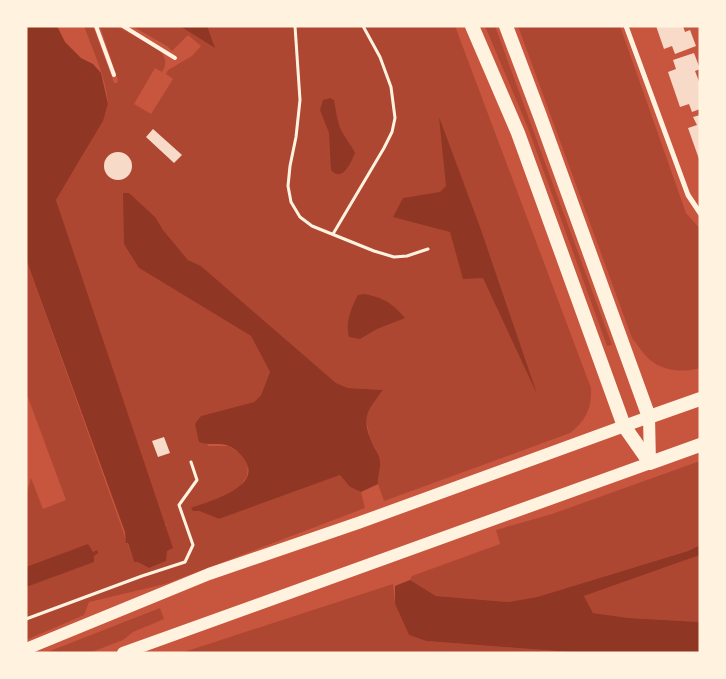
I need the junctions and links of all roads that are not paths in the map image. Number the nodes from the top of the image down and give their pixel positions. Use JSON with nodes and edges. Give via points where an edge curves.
{"nodes":[{"id":1,"x":96,"y":26,"type":"edge"},
{"id":2,"x":123,"y":26,"type":"edge"},
{"id":3,"x":472,"y":26,"type":"edge"},
{"id":4,"x":506,"y":26,"type":"edge"},
{"id":5,"x":626,"y":26,"type":"edge"},
{"id":6,"x":175,"y":58,"type":"dead end"},
{"id":7,"x":114,"y":76,"type":"dead end"},
{"id":8,"x":700,"y":213,"type":"edge"},
{"id":9,"x":700,"y":399,"type":"edge"},
{"id":10,"x":649,"y":417,"type":"junction"},
{"id":11,"x":624,"y":426,"type":"junction"},
{"id":12,"x":700,"y":445,"type":"edge"},
{"id":13,"x":650,"y":463,"type":"junction"},
{"id":14,"x":26,"y":648,"type":"edge"},
{"id":15,"x":123,"y":653,"type":"edge"}],
"edges":[{"from":1,"to":7,"type":"lane"},
{"from":2,"to":6,"type":"lane"},
{"from":3,"to":11,"type":"highway","via":[[518,133]]},
{"from":4,"to":10,"type":"highway"},
{"from":5,"to":8,"type":"street","via":[[688,195]]},
{"from":9,"to":10,"type":"highway"},
{"from":10,"to":11,"type":"main road"},
{"from":10,"to":13,"type":"main road"},
{"from":11,"to":13,"type":"highway"},
{"from":11,"to":14,"type":"main road","via":[[209,574]]},
{"from":12,"to":13,"type":"highway"},
{"from":13,"to":15,"type":"main road"}]}
